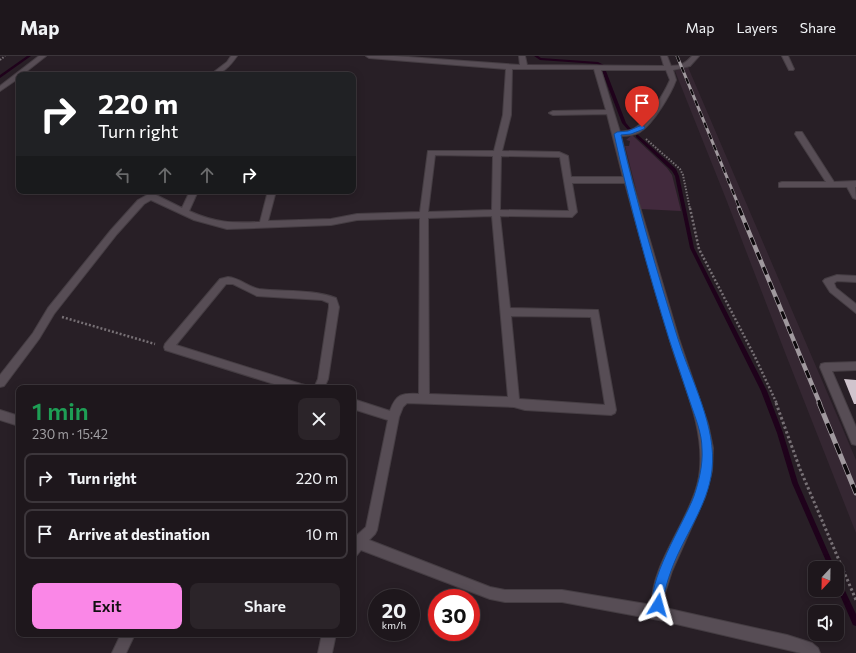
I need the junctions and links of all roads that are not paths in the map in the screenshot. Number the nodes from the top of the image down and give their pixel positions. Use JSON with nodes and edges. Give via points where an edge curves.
{"nodes":[{"id":1,"x":43,"y":56,"type":"edge"},
{"id":2,"x":234,"y":56,"type":"edge"},
{"id":3,"x":369,"y":56,"type":"edge"},
{"id":4,"x":460,"y":56,"type":"edge"},
{"id":5,"x":522,"y":56,"type":"edge"},
{"id":6,"x":664,"y":56,"type":"edge"},
{"id":7,"x":696,"y":56,"type":"edge"},
{"id":8,"x":785,"y":56,"type":"edge"},
{"id":9,"x":460,"y":64,"type":"junction"},
{"id":10,"x":509,"y":67,"type":"junction"},
{"id":11,"x":524,"y":67,"type":"junction"},
{"id":12,"x":596,"y":68,"type":"junction"},
{"id":13,"x":669,"y":68,"type":"junction"},
{"id":14,"x":791,"y":69,"type":"dead end"},
{"id":15,"x":22,"y":72,"type":"edge"},
{"id":16,"x":217,"y":72,"type":"edge"},
{"id":17,"x":16,"y":77,"type":"edge"},
{"id":18,"x":0,"y":89,"type":"edge"},
{"id":19,"x":610,"y":112,"type":"junction"},
{"id":20,"x":553,"y":113,"type":"dead end"},
{"id":21,"x":617,"y":134,"type":"junction"},
{"id":22,"x":799,"y":134,"type":"dead end"},
{"id":23,"x":497,"y":154,"type":"junction"},
{"id":24,"x":569,"y":180,"type":"junction"},
{"id":25,"x":628,"y":180,"type":"junction"},
{"id":26,"x":831,"y":184,"type":"junction"},
{"id":27,"x":853,"y":184,"type":"edge"},
{"id":28,"x":782,"y":185,"type":"dead end"},
{"id":29,"x":150,"y":194,"type":"edge"},
{"id":30,"x":193,"y":194,"type":"edge"},
{"id":31,"x":271,"y":194,"type":"edge"},
{"id":32,"x":856,"y":196,"type":"edge"},
{"id":33,"x":184,"y":213,"type":"junction"},
{"id":34,"x":496,"y":213,"type":"junction"},
{"id":35,"x":424,"y":215,"type":"junction"},
{"id":36,"x":263,"y":225,"type":"junction"},
{"id":37,"x":856,"y":279,"type":"edge"},
{"id":38,"x":856,"y":310,"type":"edge"},
{"id":39,"x":506,"y":312,"type":"junction"},
{"id":40,"x":856,"y":366,"type":"edge"},
{"id":41,"x":1,"y":379,"type":"edge"},
{"id":42,"x":291,"y":385,"type":"edge"},
{"id":43,"x":320,"y":385,"type":"edge"},
{"id":44,"x":424,"y":398,"type":"junction"},
{"id":45,"x":514,"y":402,"type":"junction"},
{"id":46,"x":356,"y":405,"type":"edge"},
{"id":47,"x":0,"y":415,"type":"edge"},
{"id":48,"x":394,"y":417,"type":"junction"},
{"id":49,"x":16,"y":420,"type":"edge"},
{"id":50,"x":856,"y":440,"type":"edge"},
{"id":51,"x":356,"y":544,"type":"edge"},
{"id":52,"x":356,"y":545,"type":"edge"},
{"id":53,"x":658,"y":613,"type":"junction"},
{"id":54,"x":127,"y":637,"type":"edge"},
{"id":55,"x":328,"y":637,"type":"edge"},
{"id":56,"x":119,"y":653,"type":"edge"},
{"id":57,"x":325,"y":653,"type":"edge"},
{"id":58,"x":813,"y":653,"type":"edge"}],
"edges":[{"from":1,"to":15,"type":"street"},
{"from":2,"to":16,"type":"street"},
{"from":3,"to":9,"type":"street"},
{"from":4,"to":9,"type":"street"},
{"from":5,"to":11,"type":"street"},
{"from":6,"to":13,"type":"street"},
{"from":7,"to":13,"type":"street","via":[[688,65]]},
{"from":8,"to":14,"type":"street"},
{"from":9,"to":10,"type":"street"},
{"from":10,"to":11,"type":"street"},
{"from":10,"to":23,"type":"street","via":[[507,115]]},
{"from":11,"to":12,"type":"street"},
{"from":12,"to":13,"type":"street"},
{"from":12,"to":19,"type":"street"},
{"from":13,"to":21,"type":"street","via":[[673,80],[670,89],[642,127],[637,131]]},
{"from":17,"to":18,"type":"street"},
{"from":19,"to":20,"type":"street"},
{"from":19,"to":21,"type":"street"},
{"from":21,"to":25,"type":"street"},
{"from":22,"to":26,"type":"street"},
{"from":23,"to":24,"type":"street","via":[[559,154],[564,156]]},
{"from":23,"to":34,"type":"street"},
{"from":23,"to":35,"type":"street","via":[[431,153]]},
{"from":24,"to":25,"type":"street"},
{"from":24,"to":34,"type":"street","via":[[573,212],[569,215]]},
{"from":25,"to":53,"type":"street","via":[[674,339],[703,424],[707,448],[706,471],[699,498],[666,570],[658,596]]},
{"from":26,"to":27,"type":"street"},
{"from":26,"to":28,"type":"street"},
{"from":27,"to":32,"type":"street"},
{"from":29,"to":33,"type":"street"},
{"from":29,"to":41,"type":"street","via":[[114,232]]},
{"from":30,"to":33,"type":"street"},
{"from":31,"to":36,"type":"street"},
{"from":33,"to":36,"type":"street","via":[[227,226]]},
{"from":34,"to":35,"type":"street"},
{"from":34,"to":39,"type":"street"},
{"from":35,"to":36,"type":"street","via":[[357,217],[331,222]]},
{"from":35,"to":44,"type":"street"},
{"from":37,"to":38,"type":"street","via":[[837,278],[828,281],[833,290]]},
{"from":39,"to":45,"type":"street"},
{"from":39,"to":45,"type":"street","via":[[595,313],[611,410],[525,405]]},
{"from":40,"to":50,"type":"street","via":[[825,367]]},
{"from":42,"to":43,"type":"street","via":[[169,347],[216,286],[223,281],[235,280],[257,292],[324,297],[332,301],[334,307]]},
{"from":44,"to":45,"type":"street"},
{"from":44,"to":48,"type":"street","via":[[405,398],[398,404]]},
{"from":46,"to":48,"type":"street"},
{"from":47,"to":49,"type":"street"},
{"from":48,"to":51,"type":"street","via":[[371,530]]},
{"from":52,"to":53,"type":"street","via":[[490,593],[505,596],[562,596]]},
{"from":53,"to":58,"type":"street","via":[[787,642],[807,648]]},
{"from":54,"to":56,"type":"street"},
{"from":55,"to":57,"type":"street"}]}
